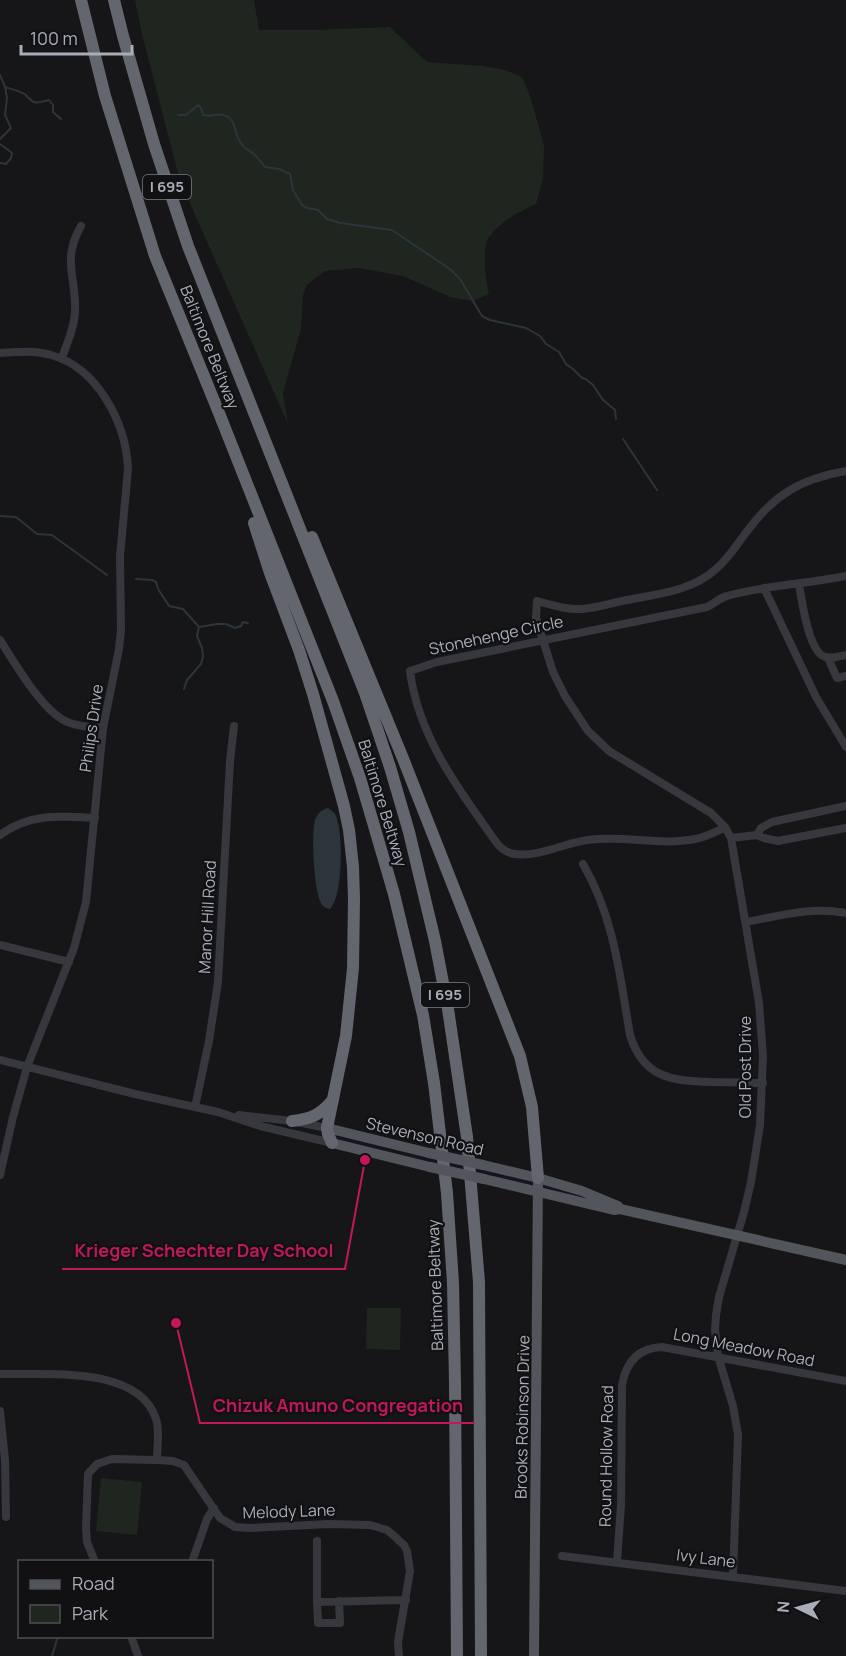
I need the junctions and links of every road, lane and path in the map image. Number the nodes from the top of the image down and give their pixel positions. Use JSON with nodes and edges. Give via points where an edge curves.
{"nodes":[{"id":1,"x":81,"y":0,"type":"edge"},
{"id":2,"x":114,"y":0,"type":"edge"},
{"id":3,"x":81,"y":226,"type":"dead end"},
{"id":4,"x":0,"y":353,"type":"edge"},
{"id":5,"x":62,"y":358,"type":"junction"},
{"id":6,"x":236,"y":369,"type":"junction"},
{"id":7,"x":219,"y":413,"type":"junction"},
{"id":8,"x":846,"y":471,"type":"edge"},
{"id":9,"x":846,"y":576,"type":"edge"},
{"id":10,"x":799,"y":585,"type":"junction"},
{"id":11,"x":764,"y":588,"type":"junction"},
{"id":12,"x":0,"y":640,"type":"edge"},
{"id":13,"x":542,"y":640,"type":"junction"},
{"id":14,"x":846,"y":655,"type":"edge"},
{"id":15,"x":828,"y":657,"type":"junction"},
{"id":16,"x":846,"y":676,"type":"edge"},
{"id":17,"x":234,"y":726,"type":"dead end"},
{"id":18,"x":103,"y":728,"type":"junction"},
{"id":19,"x":846,"y":747,"type":"edge"},
{"id":20,"x":846,"y":806,"type":"edge"},
{"id":21,"x":95,"y":818,"type":"junction"},
{"id":22,"x":725,"y":827,"type":"junction"},
{"id":23,"x":846,"y":828,"type":"edge"},
{"id":24,"x":0,"y":835,"type":"edge"},
{"id":25,"x":757,"y":835,"type":"junction"},
{"id":26,"x":731,"y":838,"type":"junction"},
{"id":27,"x":584,"y":864,"type":"dead end"},
{"id":28,"x":846,"y":913,"type":"edge"},
{"id":29,"x":746,"y":922,"type":"junction"},
{"id":30,"x":0,"y":945,"type":"edge"},
{"id":31,"x":69,"y":962,"type":"junction"},
{"id":32,"x":0,"y":1060,"type":"edge"},
{"id":33,"x":27,"y":1067,"type":"junction"},
{"id":34,"x":763,"y":1083,"type":"junction"},
{"id":35,"x":333,"y":1099,"type":"junction"},
{"id":36,"x":195,"y":1107,"type":"junction"},
{"id":37,"x":218,"y":1112,"type":"junction"},
{"id":38,"x":292,"y":1121,"type":"junction"},
{"id":39,"x":327,"y":1128,"type":"junction"},
{"id":40,"x":332,"y":1143,"type":"junction"},
{"id":41,"x":0,"y":1176,"type":"edge"},
{"id":42,"x":538,"y":1178,"type":"junction"},
{"id":43,"x":539,"y":1192,"type":"junction"},
{"id":44,"x":620,"y":1209,"type":"junction"},
{"id":45,"x":737,"y":1235,"type":"junction"},
{"id":46,"x":846,"y":1260,"type":"edge"},
{"id":47,"x":637,"y":1354,"type":"joint"},
{"id":48,"x":718,"y":1356,"type":"junction"},
{"id":49,"x":0,"y":1374,"type":"edge"},
{"id":50,"x":846,"y":1381,"type":"edge"},
{"id":51,"x":0,"y":1411,"type":"edge"},
{"id":52,"x":157,"y":1460,"type":"junction"},
{"id":53,"x":214,"y":1508,"type":"junction"},
{"id":54,"x":6,"y":1517,"type":"dead end"},
{"id":55,"x":317,"y":1541,"type":"dead end"},
{"id":56,"x":562,"y":1556,"type":"dead end"},
{"id":57,"x":94,"y":1560,"type":"edge"},
{"id":58,"x":193,"y":1560,"type":"edge"},
{"id":59,"x":617,"y":1562,"type":"junction"},
{"id":60,"x":733,"y":1576,"type":"junction"},
{"id":61,"x":846,"y":1591,"type":"edge"},
{"id":62,"x":406,"y":1600,"type":"junction"},
{"id":63,"x":339,"y":1601,"type":"junction"},
{"id":64,"x":317,"y":1602,"type":"junction"},
{"id":65,"x":131,"y":1638,"type":"edge"},
{"id":66,"x":138,"y":1656,"type":"edge"},
{"id":67,"x":399,"y":1656,"type":"edge"},
{"id":68,"x":457,"y":1656,"type":"edge"},
{"id":69,"x":481,"y":1656,"type":"edge"},
{"id":70,"x":534,"y":1656,"type":"edge"}],
"edges":[{"from":1,"to":7,"type":"highway","name":"Baltimore Beltway","number":"I 695","via":[[105,96],[155,256]]},
{"from":2,"to":6,"type":"highway","name":"Baltimore Beltway","number":"I 695","via":[[172,202]]},
{"from":3,"to":5,"type":"street","via":[[70,251],[74,325]]},
{"from":4,"to":5,"type":"street","name":"Philips Drive","via":[[37,352]]},
{"from":5,"to":18,"type":"street","name":"Philips Drive","via":[[92,380],[102,393],[121,430],[127,455],[120,556],[121,630]]},
{"from":6,"to":42,"type":"highway","via":[[246,382],[346,619],[507,1020],[532,1107]]},
{"from":6,"to":69,"type":"highway","name":"Baltimore Beltway","number":"I 695","via":[[365,693],[390,767],[409,832],[448,1009],[467,1137],[479,1282]]},
{"from":7,"to":35,"type":"highway","via":[[313,694],[349,830],[353,968],[346,1036]]},
{"from":7,"to":68,"type":"highway","name":"Baltimore Beltway","number":"I 695","via":[[360,778],[394,894],[423,1015],[447,1193],[453,1283]]},
{"from":8,"to":13,"type":"street","name":"Old Post Drive","via":[[801,483],[776,499],[725,561],[694,585],[582,609],[537,601],[536,618]]},
{"from":9,"to":10,"type":"street","name":"Stonehenge Circle"},
{"from":10,"to":11,"type":"street","name":"Stonehenge Circle"},
{"from":10,"to":15,"type":"street","via":[[814,646]]},
{"from":11,"to":13,"type":"street","name":"Stonehenge Circle","via":[[727,596],[707,607]]},
{"from":11,"to":19,"type":"street","via":[[816,697]]},
{"from":12,"to":18,"type":"street","via":[[54,714],[70,723]]},
{"from":13,"to":22,"type":"street","name":"Old Post Drive","via":[[564,696],[597,742],[711,813]]},
{"from":13,"to":22,"type":"street","name":"Stonehenge Circle","via":[[410,670],[415,696],[438,754],[501,849],[528,854],[587,840],[681,841]]},
{"from":14,"to":15,"type":"street"},
{"from":15,"to":16,"type":"street","via":[[837,678]]},
{"from":17,"to":36,"type":"street","name":"Manor Hill Road","via":[[218,982]]},
{"from":18,"to":21,"type":"street","name":"Philips Drive"},
{"from":20,"to":25,"type":"street","via":[[772,822]]},
{"from":21,"to":24,"type":"street","via":[[43,817],[17,824]]},
{"from":21,"to":31,"type":"street","name":"Philips Drive","via":[[86,902]]},
{"from":22,"to":26,"type":"street","name":"Old Post Drive"},
{"from":23,"to":25,"type":"street","via":[[778,841]]},
{"from":25,"to":26,"type":"street"},
{"from":26,"to":29,"type":"street","name":"Old Post Drive"},
{"from":27,"to":34,"type":"street","via":[[607,915],[630,1035],[644,1062],[680,1081]]},
{"from":28,"to":29,"type":"street","via":[[811,911]]},
{"from":29,"to":34,"type":"street","name":"Old Post Drive","via":[[759,1003]]},
{"from":30,"to":31,"type":"street"},
{"from":31,"to":33,"type":"street","name":"Philips Drive"},
{"from":32,"to":33,"type":"street","name":"Stevenson Road"},
{"from":33,"to":36,"type":"street","name":"Stevenson Road"},
{"from":33,"to":41,"type":"street","name":"Philips Drive"},
{"from":34,"to":45,"type":"street","name":"Old Post Drive","via":[[756,1154]]},
{"from":35,"to":38,"type":"highway","via":[[320,1113]]},
{"from":35,"to":39,"type":"highway"},
{"from":36,"to":37,"type":"street","name":"Stevenson Road"},
{"from":37,"to":38,"type":"street","name":"Stevenson Road"},
{"from":37,"to":40,"type":"street","name":"Stevenson Road"},
{"from":38,"to":39,"type":"street","name":"Stevenson Road"},
{"from":39,"to":40,"type":"highway"},
{"from":39,"to":42,"type":"main road","name":"Stevenson Road","bridge":true},
{"from":40,"to":43,"type":"main road","name":"Stevenson Road","bridge":true},
{"from":42,"to":43,"type":"main road","name":"Brooks Robinson Drive"},
{"from":42,"to":44,"type":"main road","name":"Stevenson Road","via":[[582,1191]]},
{"from":43,"to":44,"type":"main road","name":"Stevenson Road"},
{"from":43,"to":70,"type":"main road","name":"Brooks Robinson Drive"},
{"from":44,"to":45,"type":"main road","name":"Stevenson Road"},
{"from":45,"to":46,"type":"main road","name":"Stevenson Road"},
{"from":45,"to":48,"type":"street","name":"Old Post Drive","via":[[716,1315]]},
{"from":47,"to":48,"type":"street","name":"Long Meadow Road","via":[[662,1347]]},
{"from":47,"to":59,"type":"street","name":"Round Hollow Road","via":[[626,1369],[622,1384]]},
{"from":48,"to":50,"type":"street","name":"Long Meadow Road"},
{"from":48,"to":60,"type":"street","name":"Old Post Drive","via":[[738,1435]]},
{"from":49,"to":52,"type":"street","via":[[84,1376],[108,1380],[131,1390],[153,1412]]},
{"from":51,"to":54,"type":"street"},
{"from":52,"to":53,"type":"street","name":"Melody Lane","via":[[184,1465]]},
{"from":52,"to":57,"type":"street","name":"Melody Lane","via":[[112,1459],[97,1464],[88,1474],[86,1529]]},
{"from":53,"to":58,"type":"street"},
{"from":53,"to":62,"type":"street","name":"Melody Lane","via":[[220,1518],[235,1527],[345,1524],[387,1530],[404,1545],[409,1560]]},
{"from":55,"to":64,"type":"street"},
{"from":56,"to":59,"type":"street","name":"Ivy Lane"},
{"from":59,"to":60,"type":"street","name":"Ivy Lane"},
{"from":60,"to":61,"type":"street","name":"Ivy Lane"},
{"from":62,"to":63,"type":"street"},
{"from":62,"to":67,"type":"street","name":"Melody Lane"},
{"from":63,"to":64,"type":"street"},
{"from":63,"to":64,"type":"street","via":[[340,1623],[318,1623]]},
{"from":65,"to":66,"type":"street"}]}
